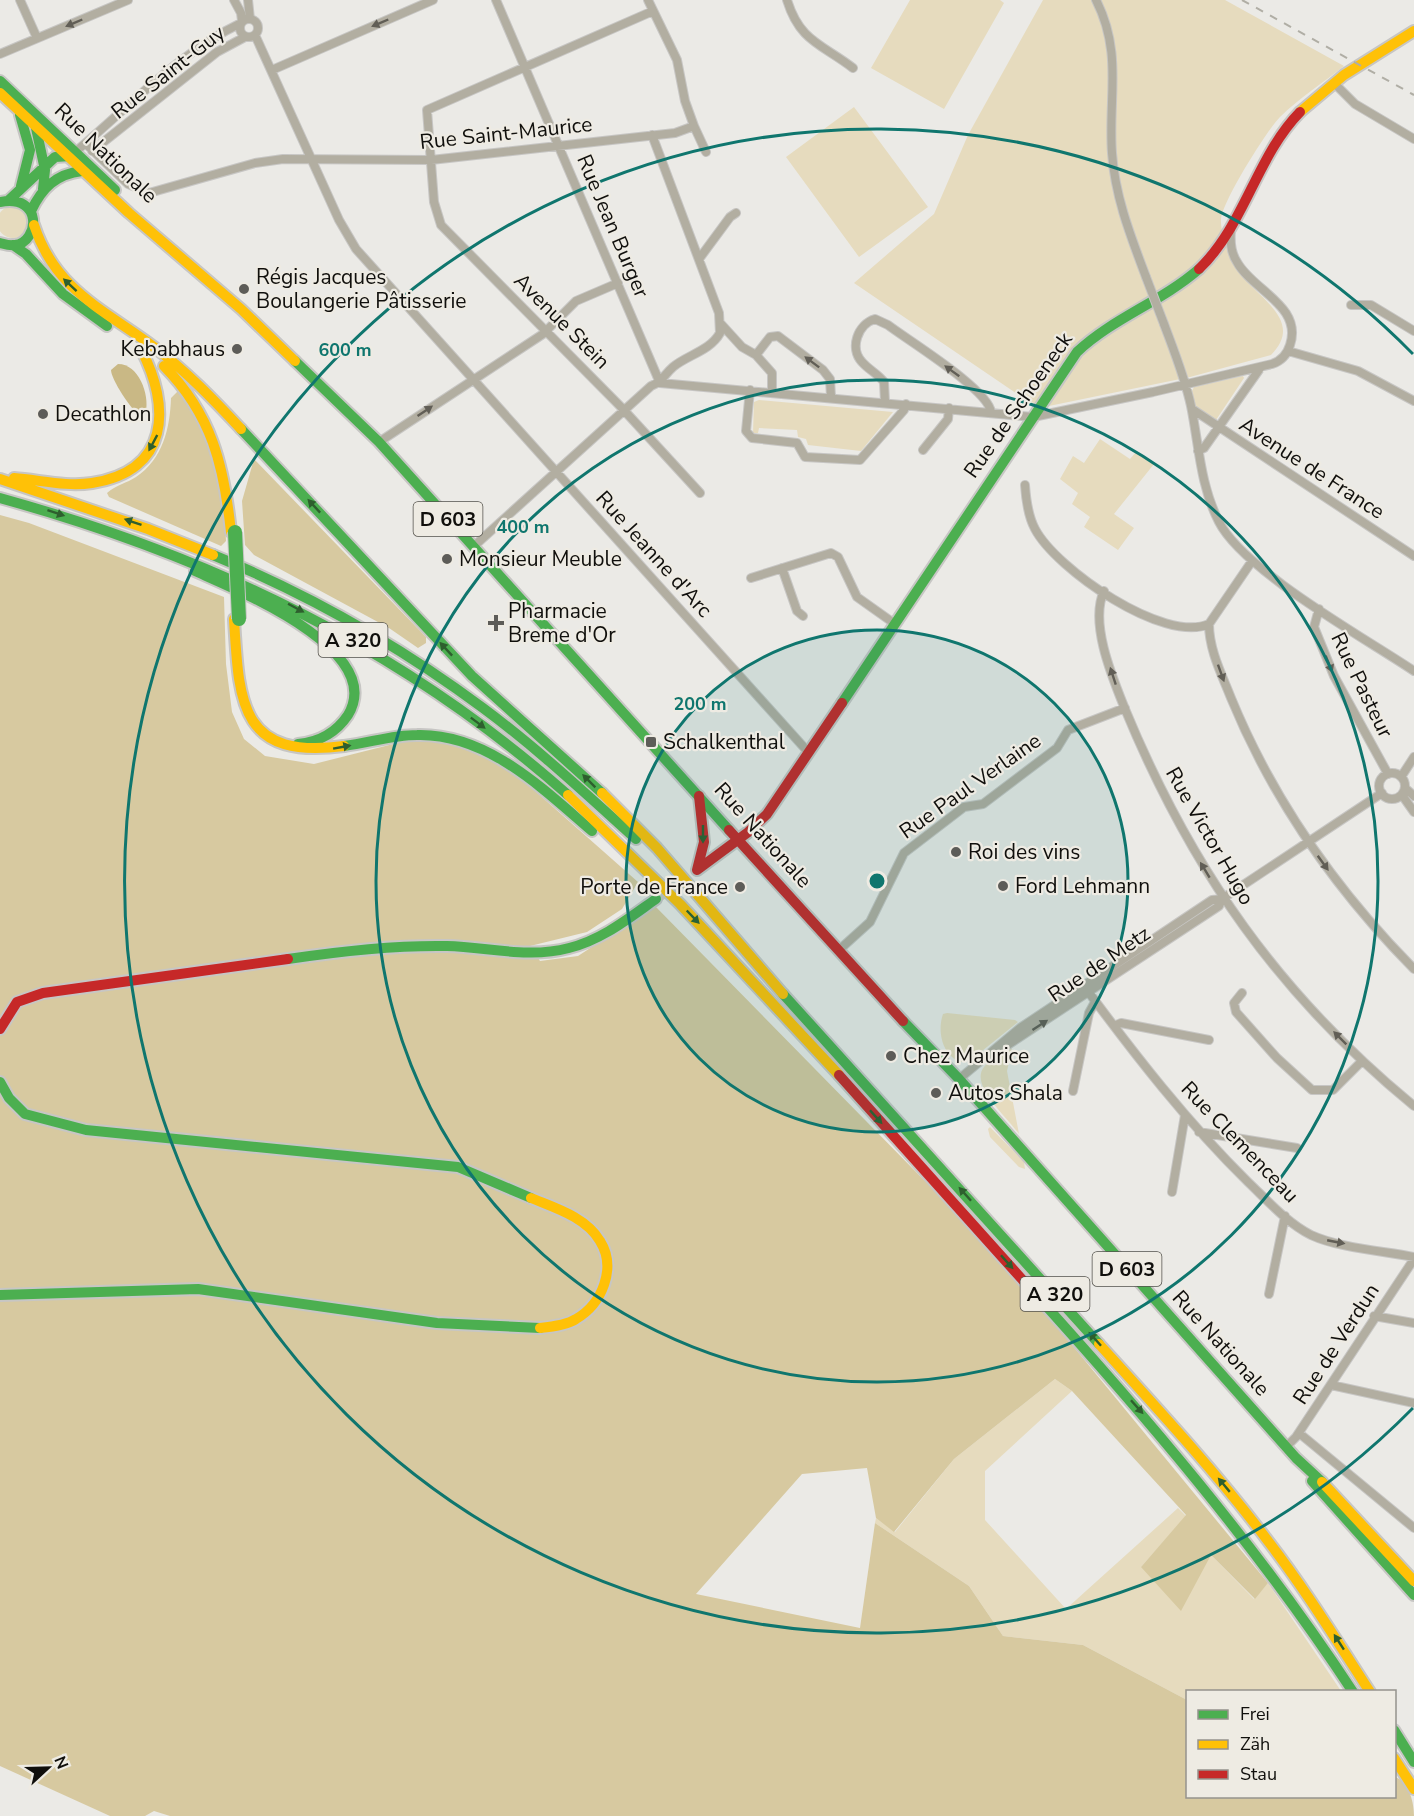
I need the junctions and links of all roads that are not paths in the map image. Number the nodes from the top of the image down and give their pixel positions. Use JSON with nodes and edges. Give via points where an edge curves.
{"nodes":[{"id":1,"x":20,"y":0,"type":"edge"},
{"id":2,"x":128,"y":0,"type":"edge"},
{"id":3,"x":234,"y":0,"type":"edge"},
{"id":4,"x":248,"y":0,"type":"edge"},
{"id":5,"x":433,"y":0,"type":"edge"},
{"id":6,"x":496,"y":0,"type":"edge"},
{"id":7,"x":648,"y":0,"type":"edge"},
{"id":8,"x":787,"y":0,"type":"edge"},
{"id":9,"x":1096,"y":0,"type":"edge"},
{"id":10,"x":653,"y":12,"type":"junction"},
{"id":11,"x":244,"y":21,"type":"junction"},
{"id":12,"x":1414,"y":31,"type":"edge"},
{"id":13,"x":255,"y":35,"type":"junction"},
{"id":14,"x":245,"y":37,"type":"junction"},
{"id":15,"x":37,"y":38,"type":"junction"},
{"id":16,"x":0,"y":54,"type":"edge"},
{"id":17,"x":525,"y":67,"type":"junction"},
{"id":18,"x":853,"y":68,"type":"dead end"},
{"id":19,"x":272,"y":70,"type":"junction"},
{"id":20,"x":0,"y":81,"type":"edge"},
{"id":21,"x":1334,"y":83,"type":"junction"},
{"id":22,"x":0,"y":93,"type":"edge"},
{"id":23,"x":23,"y":108,"type":"junction"},
{"id":24,"x":694,"y":126,"type":"junction"},
{"id":25,"x":35,"y":127,"type":"junction"},
{"id":26,"x":652,"y":135,"type":"junction"},
{"id":27,"x":1414,"y":140,"type":"edge"},
{"id":28,"x":560,"y":146,"type":"junction"},
{"id":29,"x":706,"y":152,"type":"dead end"},
{"id":30,"x":81,"y":156,"type":"junction"},
{"id":31,"x":311,"y":157,"type":"junction"},
{"id":32,"x":431,"y":160,"type":"junction"},
{"id":33,"x":44,"y":166,"type":"junction"},
{"id":34,"x":21,"y":186,"type":"junction"},
{"id":35,"x":43,"y":189,"type":"junction"},
{"id":36,"x":4,"y":201,"type":"edge"},
{"id":37,"x":31,"y":211,"type":"junction"},
{"id":38,"x":736,"y":213,"type":"dead end"},
{"id":39,"x":34,"y":225,"type":"junction"},
{"id":40,"x":1231,"y":227,"type":"junction"},
{"id":41,"x":7,"y":244,"type":"edge"},
{"id":42,"x":699,"y":259,"type":"junction"},
{"id":43,"x":618,"y":283,"type":"junction"},
{"id":44,"x":1351,"y":305,"type":"dead end"},
{"id":45,"x":721,"y":324,"type":"junction"},
{"id":46,"x":546,"y":331,"type":"junction"},
{"id":47,"x":1414,"y":331,"type":"edge"},
{"id":48,"x":141,"y":349,"type":"junction"},
{"id":49,"x":1288,"y":351,"type":"junction"},
{"id":50,"x":756,"y":355,"type":"junction"},
{"id":51,"x":174,"y":364,"type":"junction"},
{"id":52,"x":1261,"y":367,"type":"junction"},
{"id":53,"x":472,"y":380,"type":"junction"},
{"id":54,"x":660,"y":383,"type":"junction"},
{"id":55,"x":1186,"y":385,"type":"junction"},
{"id":56,"x":750,"y":390,"type":"junction"},
{"id":57,"x":772,"y":392,"type":"junction"},
{"id":58,"x":831,"y":397,"type":"junction"},
{"id":59,"x":1414,"y":401,"type":"edge"},
{"id":60,"x":885,"y":402,"type":"junction"},
{"id":61,"x":906,"y":404,"type":"junction"},
{"id":62,"x":949,"y":408,"type":"junction"},
{"id":63,"x":624,"y":410,"type":"junction"},
{"id":64,"x":1192,"y":410,"type":"junction"},
{"id":65,"x":991,"y":412,"type":"junction"},
{"id":66,"x":1033,"y":417,"type":"junction"},
{"id":67,"x":1218,"y":429,"type":"junction"},
{"id":68,"x":379,"y":442,"type":"junction"},
{"id":69,"x":923,"y":450,"type":"dead end"},
{"id":70,"x":1198,"y":451,"type":"junction"},
{"id":71,"x":556,"y":473,"type":"junction"},
{"id":72,"x":0,"y":478,"type":"edge"},
{"id":73,"x":1025,"y":485,"type":"dead end"},
{"id":74,"x":700,"y":493,"type":"dead end"},
{"id":75,"x":0,"y":498,"type":"edge"},
{"id":76,"x":233,"y":532,"type":"junction"},
{"id":77,"x":136,"y":538,"type":"junction"},
{"id":78,"x":473,"y":547,"type":"junction"},
{"id":79,"x":1414,"y":556,"type":"edge"},
{"id":80,"x":1252,"y":561,"type":"junction"},
{"id":81,"x":782,"y":568,"type":"junction"},
{"id":82,"x":751,"y":578,"type":"dead end"},
{"id":83,"x":1104,"y":591,"type":"junction"},
{"id":84,"x":1319,"y":609,"type":"junction"},
{"id":85,"x":803,"y":616,"type":"dead end"},
{"id":86,"x":237,"y":619,"type":"junction"},
{"id":87,"x":1212,"y":621,"type":"junction"},
{"id":88,"x":895,"y":624,"type":"junction"},
{"id":89,"x":1414,"y":671,"type":"edge"},
{"id":90,"x":1125,"y":708,"type":"junction"},
{"id":91,"x":809,"y":753,"type":"junction"},
{"id":92,"x":1414,"y":757,"type":"edge"},
{"id":93,"x":1388,"y":774,"type":"junction"},
{"id":94,"x":1401,"y":777,"type":"junction"},
{"id":95,"x":1403,"y":791,"type":"junction"},
{"id":96,"x":1382,"y":793,"type":"junction"},
{"id":97,"x":699,"y":796,"type":"junction"},
{"id":98,"x":1414,"y":796,"type":"edge"},
{"id":99,"x":1414,"y":812,"type":"edge"},
{"id":100,"x":739,"y":840,"type":"junction"},
{"id":101,"x":1309,"y":843,"type":"junction"},
{"id":102,"x":652,"y":875,"type":"junction"},
{"id":103,"x":656,"y":899,"type":"tunnel mouth"},
{"id":104,"x":1222,"y":899,"type":"junction"},
{"id":105,"x":714,"y":917,"type":"junction"},
{"id":106,"x":839,"y":950,"type":"junction"},
{"id":107,"x":1414,"y":969,"type":"edge"},
{"id":108,"x":1086,"y":990,"type":"junction"},
{"id":109,"x":1242,"y":993,"type":"dead end"},
{"id":110,"x":1095,"y":1002,"type":"junction"},
{"id":111,"x":1114,"y":1026,"type":"junction"},
{"id":112,"x":0,"y":1029,"type":"edge"},
{"id":113,"x":1209,"y":1040,"type":"dead end"},
{"id":114,"x":1362,"y":1061,"type":"junction"},
{"id":115,"x":959,"y":1079,"type":"junction"},
{"id":116,"x":0,"y":1082,"type":"edge"},
{"id":117,"x":1073,"y":1090,"type":"dead end"},
{"id":118,"x":1414,"y":1106,"type":"edge"},
{"id":119,"x":1185,"y":1115,"type":"junction"},
{"id":120,"x":1199,"y":1132,"type":"junction"},
{"id":121,"x":1297,"y":1148,"type":"dead end"},
{"id":122,"x":1172,"y":1192,"type":"dead end"},
{"id":123,"x":1285,"y":1216,"type":"junction"},
{"id":124,"x":1414,"y":1258,"type":"edge"},
{"id":125,"x":1269,"y":1294,"type":"dead end"},
{"id":126,"x":0,"y":1295,"type":"edge"},
{"id":127,"x":1374,"y":1316,"type":"junction"},
{"id":128,"x":1414,"y":1323,"type":"edge"},
{"id":129,"x":1331,"y":1385,"type":"junction"},
{"id":130,"x":1414,"y":1403,"type":"edge"},
{"id":131,"x":1299,"y":1433,"type":"junction"},
{"id":132,"x":1291,"y":1453,"type":"junction"},
{"id":133,"x":1414,"y":1528,"type":"edge"},
{"id":134,"x":1414,"y":1581,"type":"edge"},
{"id":135,"x":1414,"y":1595,"type":"edge"},
{"id":136,"x":1352,"y":1690,"type":"edge"},
{"id":137,"x":1370,"y":1690,"type":"edge"},
{"id":138,"x":1396,"y":1732,"type":"edge"},
{"id":139,"x":1396,"y":1760,"type":"edge"},
{"id":140,"x":1414,"y":1762,"type":"edge"},
{"id":141,"x":1414,"y":1789,"type":"edge"}],
"edges":[{"from":1,"to":15,"type":"street"},
{"from":2,"to":15,"type":"street","one_way":true},
{"from":3,"to":11,"type":"street"},
{"from":4,"to":11,"type":"street"},
{"from":5,"to":19,"type":"street","one_way":true},
{"from":6,"to":17,"type":"street","name":"Rue Jean Burger"},
{"from":7,"to":10,"type":"street"},
{"from":8,"to":18,"type":"street","via":[[805,36]]},
{"from":9,"to":55,"type":"street","bridge":true,"via":[[1112,41],[1111,132],[1119,200]]},
{"from":10,"to":17,"type":"street"},
{"from":10,"to":24,"type":"street","via":[[677,60]]},
{"from":11,"to":13,"type":"street","name":"Rue Jeanne d'Arc","via":[[258,25]]},
{"from":11,"to":14,"type":"street","via":[[240,31]]},
{"from":11,"to":30,"type":"street","name":"Rue Saint-Guy","via":[[180,63]]},
{"from":12,"to":21,"type":"main road","name":"Rue de Schoeneck"},
{"from":13,"to":14,"type":"street","name":"Rue Saint-Guy"},
{"from":13,"to":19,"type":"street","name":"Rue Jeanne d'Arc"},
{"from":14,"to":30,"type":"street","name":"Rue Saint-Guy","via":[[208,59]]},
{"from":15,"to":16,"type":"street"},
{"from":17,"to":28,"type":"street","name":"Rue Jean Burger"},
{"from":17,"to":32,"type":"street","name":"Avenue Stein","via":[[427,110]]},
{"from":19,"to":31,"type":"street","name":"Rue Jeanne d'Arc"},
{"from":20,"to":23,"type":"main road","name":"Rue Nationale","number":"D 603"},
{"from":21,"to":27,"type":"street","via":[[1355,104]]},
{"from":21,"to":40,"type":"main road","name":"Rue de Schoeneck","via":[[1308,102],[1284,130]]},
{"from":22,"to":23,"type":"main road","name":"Rue Nationale","number":"D 603"},
{"from":23,"to":25,"type":"main road","name":"Rue Nationale","number":"D 603"},
{"from":23,"to":30,"type":"main road","name":"Rue Nationale","number":"D 603"},
{"from":23,"to":34,"type":"main road","via":[[30,150]]},
{"from":24,"to":26,"type":"street","name":"Rue Saint-Maurice"},
{"from":24,"to":29,"type":"street"},
{"from":25,"to":30,"type":"main road","name":"Rue Nationale","number":"D 603"},
{"from":25,"to":33,"type":"main road"},
{"from":26,"to":28,"type":"street","name":"Rue Saint-Maurice"},
{"from":26,"to":42,"type":"street"},
{"from":28,"to":32,"type":"street","name":"Rue Saint-Maurice"},
{"from":28,"to":43,"type":"street","name":"Rue Jean Burger"},
{"from":30,"to":31,"type":"street","name":"Rue Saint-Maurice","via":[[149,193],[264,161]]},
{"from":30,"to":33,"type":"main road","via":[[55,157]]},
{"from":30,"to":35,"type":"main road"},
{"from":30,"to":68,"type":"main road","name":"Rue Nationale","number":"D 603"},
{"from":31,"to":32,"type":"street","name":"Rue Saint-Maurice"},
{"from":31,"to":53,"type":"street","name":"Rue Jeanne d'Arc","via":[[356,249]]},
{"from":32,"to":46,"type":"street","name":"Avenue Stein","via":[[434,202],[441,225]]},
{"from":33,"to":34,"type":"main road"},
{"from":33,"to":35,"type":"main road"},
{"from":34,"to":36,"type":"main road"},
{"from":35,"to":37,"type":"main road"},
{"from":36,"to":37,"type":"main road","via":[[22,202]]},
{"from":37,"to":39,"type":"main road"},
{"from":38,"to":42,"type":"street"},
{"from":39,"to":41,"type":"main road","via":[[25,241]]},
{"from":51,"to":39,"type":"main road","one_way":true,"via":[[64,280],[42,250]]},
{"from":40,"to":49,"type":"street","via":[[1237,262],[1285,311],[1292,334]]},
{"from":40,"to":66,"type":"main road","name":"Rue de Schoeneck","via":[[1214,252],[1189,277],[1090,338]]},
{"from":41,"to":48,"type":"main road","via":[[27,254],[70,301]]},
{"from":42,"to":45,"type":"street"},
{"from":43,"to":46,"type":"street","via":[[576,301]]},
{"from":43,"to":54,"type":"street","name":"Rue Jean Burger"},
{"from":44,"to":47,"type":"street","via":[[1371,305]]},
{"from":45,"to":50,"type":"street","via":[[742,347]]},
{"from":45,"to":54,"type":"street","via":[[714,342],[673,367]]},
{"from":46,"to":53,"type":"street"},
{"from":46,"to":63,"type":"street","name":"Avenue Stein"},
{"from":48,"to":72,"type":"main road","one_way":true,"via":[[154,372],[163,407],[153,444],[132,468],[114,479],[93,483]]},
{"from":48,"to":76,"type":"main road","via":[[173,374],[209,426],[222,468]]},
{"from":49,"to":52,"type":"street","via":[[1280,361]]},
{"from":49,"to":59,"type":"street","via":[[1358,372]]},
{"from":50,"to":57,"type":"street","via":[[772,373]]},
{"from":58,"to":50,"type":"street","one_way":true,"via":[[830,380],[824,370],[778,336],[770,338]]},
{"from":51,"to":76,"type":"main road","via":[[203,406],[220,442],[230,485]]},
{"from":105,"to":51,"type":"main road","one_way":true,"via":[[657,848],[581,772],[472,676],[210,396]]},
{"from":52,"to":55,"type":"street"},
{"from":52,"to":67,"type":"street"},
{"from":68,"to":53,"type":"street","one_way":true},
{"from":53,"to":71,"type":"street","name":"Rue Jeanne d'Arc"},
{"from":54,"to":56,"type":"street"},
{"from":54,"to":63,"type":"street"},
{"from":55,"to":64,"type":"street"},
{"from":55,"to":66,"type":"street"},
{"from":56,"to":57,"type":"street"},
{"from":56,"to":61,"type":"street","via":[[746,431],[752,438],[797,442],[805,457],[860,460]]},
{"from":57,"to":58,"type":"street"},
{"from":58,"to":60,"type":"street"},
{"from":60,"to":61,"type":"street"},
{"from":65,"to":60,"type":"street","one_way":true,"via":[[990,404],[977,390],[875,319],[866,322],[858,332],[857,352],[861,361],[884,382]]},
{"from":61,"to":62,"type":"street"},
{"from":62,"to":65,"type":"street"},
{"from":62,"to":69,"type":"street","via":[[948,419]]},
{"from":63,"to":71,"type":"street"},
{"from":63,"to":74,"type":"street","name":"Avenue Stein"},
{"from":64,"to":67,"type":"street","name":"Avenue de France"},
{"from":64,"to":70,"type":"street"},
{"from":65,"to":66,"type":"street"},
{"from":66,"to":88,"type":"main road","name":"Rue de Schoeneck"},
{"from":67,"to":70,"type":"street"},
{"from":67,"to":79,"type":"street","name":"Avenue de France"},
{"from":68,"to":78,"type":"main road","name":"Rue Nationale","number":"D 603"},
{"from":70,"to":80,"type":"street","via":[[1203,480],[1219,522]]},
{"from":71,"to":78,"type":"street"},
{"from":71,"to":91,"type":"street","name":"Rue Jeanne d'Arc"},
{"from":105,"to":72,"type":"main road","number":"A 320","one_way":true,"via":[[662,863],[545,756],[467,696],[389,645],[280,584],[197,546]]},
{"from":73,"to":83,"type":"street","via":[[1029,513],[1044,542],[1071,569]]},
{"from":75,"to":77,"type":"main road","number":"A 320","one_way":true},
{"from":76,"to":86,"type":"main road","bridge":true},
{"from":77,"to":86,"type":"main road","via":[[158,554],[258,602],[344,661],[353,679],[353,699],[349,713],[331,734],[300,744],[273,736],[260,724],[246,694]]},
{"from":77,"to":102,"type":"main road","number":"A 320","one_way":true,"via":[[275,597],[382,658],[535,766]]},
{"from":78,"to":97,"type":"main road","name":"Rue Nationale","number":"D 603"},
{"from":80,"to":84,"type":"street"},
{"from":80,"to":87,"type":"street"},
{"from":81,"to":82,"type":"street"},
{"from":81,"to":85,"type":"street","via":[[797,611]]},
{"from":81,"to":88,"type":"street","via":[[828,553],[836,555],[857,597]]},
{"from":83,"to":87,"type":"street","via":[[1163,622],[1200,628]]},
{"from":90,"to":83,"type":"street","name":"Rue Victor Hugo","one_way":true,"via":[[1100,630],[1098,615]]},
{"from":84,"to":89,"type":"street"},
{"from":84,"to":93,"type":"street","name":"Rue Pasteur","one_way":true,"via":[[1314,627],[1334,676]]},
{"from":86,"to":102,"type":"main road","one_way":true,"via":[[241,695],[248,714],[271,741],[299,751],[404,736],[438,735],[463,741],[484,749],[517,771]]},
{"from":87,"to":101,"type":"street","one_way":true,"via":[[1209,636],[1216,660],[1249,739]]},
{"from":88,"to":91,"type":"main road","name":"Rue de Schoeneck"},
{"from":104,"to":90,"type":"street","name":"Rue Victor Hugo","one_way":true,"via":[[1161,793]]},
{"from":90,"to":106,"type":"street","name":"Rue Paul Verlaine","via":[[1068,729],[1057,748],[983,804],[964,807],[904,853],[870,922]]},
{"from":91,"to":100,"type":"main road","name":"Rue de Schoeneck","via":[[767,814]]},
{"from":92,"to":94,"type":"street"},
{"from":93,"to":94,"type":"street"},
{"from":93,"to":96,"type":"street","via":[[1380,782]]},
{"from":94,"to":95,"type":"street"},
{"from":95,"to":96,"type":"street","via":[[1392,799]]},
{"from":95,"to":98,"type":"street"},
{"from":95,"to":99,"type":"street"},
{"from":96,"to":101,"type":"street","name":"Rue de Metz"},
{"from":97,"to":100,"type":"main road","name":"Rue Nationale","number":"D 603"},
{"from":97,"to":100,"type":"main road","name":"Rue de Schoeneck","one_way":true,"via":[[704,842],[697,870]]},
{"from":100,"to":106,"type":"main road","name":"Rue Nationale","number":"D 603"},
{"from":101,"to":104,"type":"street","name":"Rue de Metz"},
{"from":101,"to":107,"type":"street","one_way":true,"via":[[1364,916]]},
{"from":102,"to":136,"type":"main road","number":"A 320","one_way":true,"via":[[757,984],[1176,1451],[1299,1608]]},
{"from":103,"to":112,"type":"main road","via":[[571,948],[510,953],[436,946],[373,950],[91,986],[49,992],[17,1002]]},
{"from":104,"to":108,"type":"street","name":"Rue de Metz","via":[[1212,900]]},
{"from":114,"to":104,"type":"street","name":"Rue Victor Hugo","one_way":true,"via":[[1298,995]]},
{"from":137,"to":105,"type":"main road","number":"A 320","one_way":true,"via":[[1268,1540],[1186,1440]]},
{"from":106,"to":115,"type":"main road","name":"Rue Nationale","number":"D 603"},
{"from":108,"to":110,"type":"street","name":"Rue Clemenceau"},
{"from":108,"to":115,"type":"street","name":"Rue de Metz","via":[[1005,1039]]},
{"from":109,"to":114,"type":"street","via":[[1234,1003],[1236,1012],[1276,1058],[1312,1090],[1333,1090]]},
{"from":110,"to":111,"type":"street","name":"Rue Clemenceau"},
{"from":110,"to":117,"type":"street","via":[[1089,1013]]},
{"from":111,"to":113,"type":"street","via":[[1121,1023]]},
{"from":111,"to":119,"type":"street","name":"Rue Clemenceau"},
{"from":114,"to":118,"type":"street","name":"Rue Victor Hugo"},
{"from":115,"to":132,"type":"main road","name":"Rue Nationale","number":"D 603"},
{"from":116,"to":126,"type":"main road","via":[[25,1114],[86,1130],[458,1167],[576,1217],[600,1240],[609,1266],[599,1298],[575,1320],[543,1328],[436,1323],[198,1288]]},
{"from":119,"to":120,"type":"street","name":"Rue Clemenceau"},
{"from":119,"to":122,"type":"street"},
{"from":120,"to":121,"type":"street"},
{"from":120,"to":123,"type":"street","name":"Rue Clemenceau"},
{"from":123,"to":124,"type":"street","name":"Rue Clemenceau","one_way":true,"via":[[1319,1238]]},
{"from":123,"to":125,"type":"street"},
{"from":124,"to":127,"type":"street","name":"Rue de Verdun"},
{"from":127,"to":128,"type":"street"},
{"from":127,"to":129,"type":"street","name":"Rue de Verdun"},
{"from":129,"to":130,"type":"street"},
{"from":129,"to":131,"type":"street","name":"Rue de Verdun"},
{"from":131,"to":132,"type":"street","name":"Rue de Verdun"},
{"from":131,"to":133,"type":"street"},
{"from":132,"to":134,"type":"main road","name":"Rue Nationale","number":"D 603","via":[[1332,1491]]},
{"from":132,"to":135,"type":"main road","name":"Rue Nationale","number":"D 603","via":[[1325,1498]]},
{"from":138,"to":140,"type":"main road"},
{"from":139,"to":141,"type":"main road"}]}
